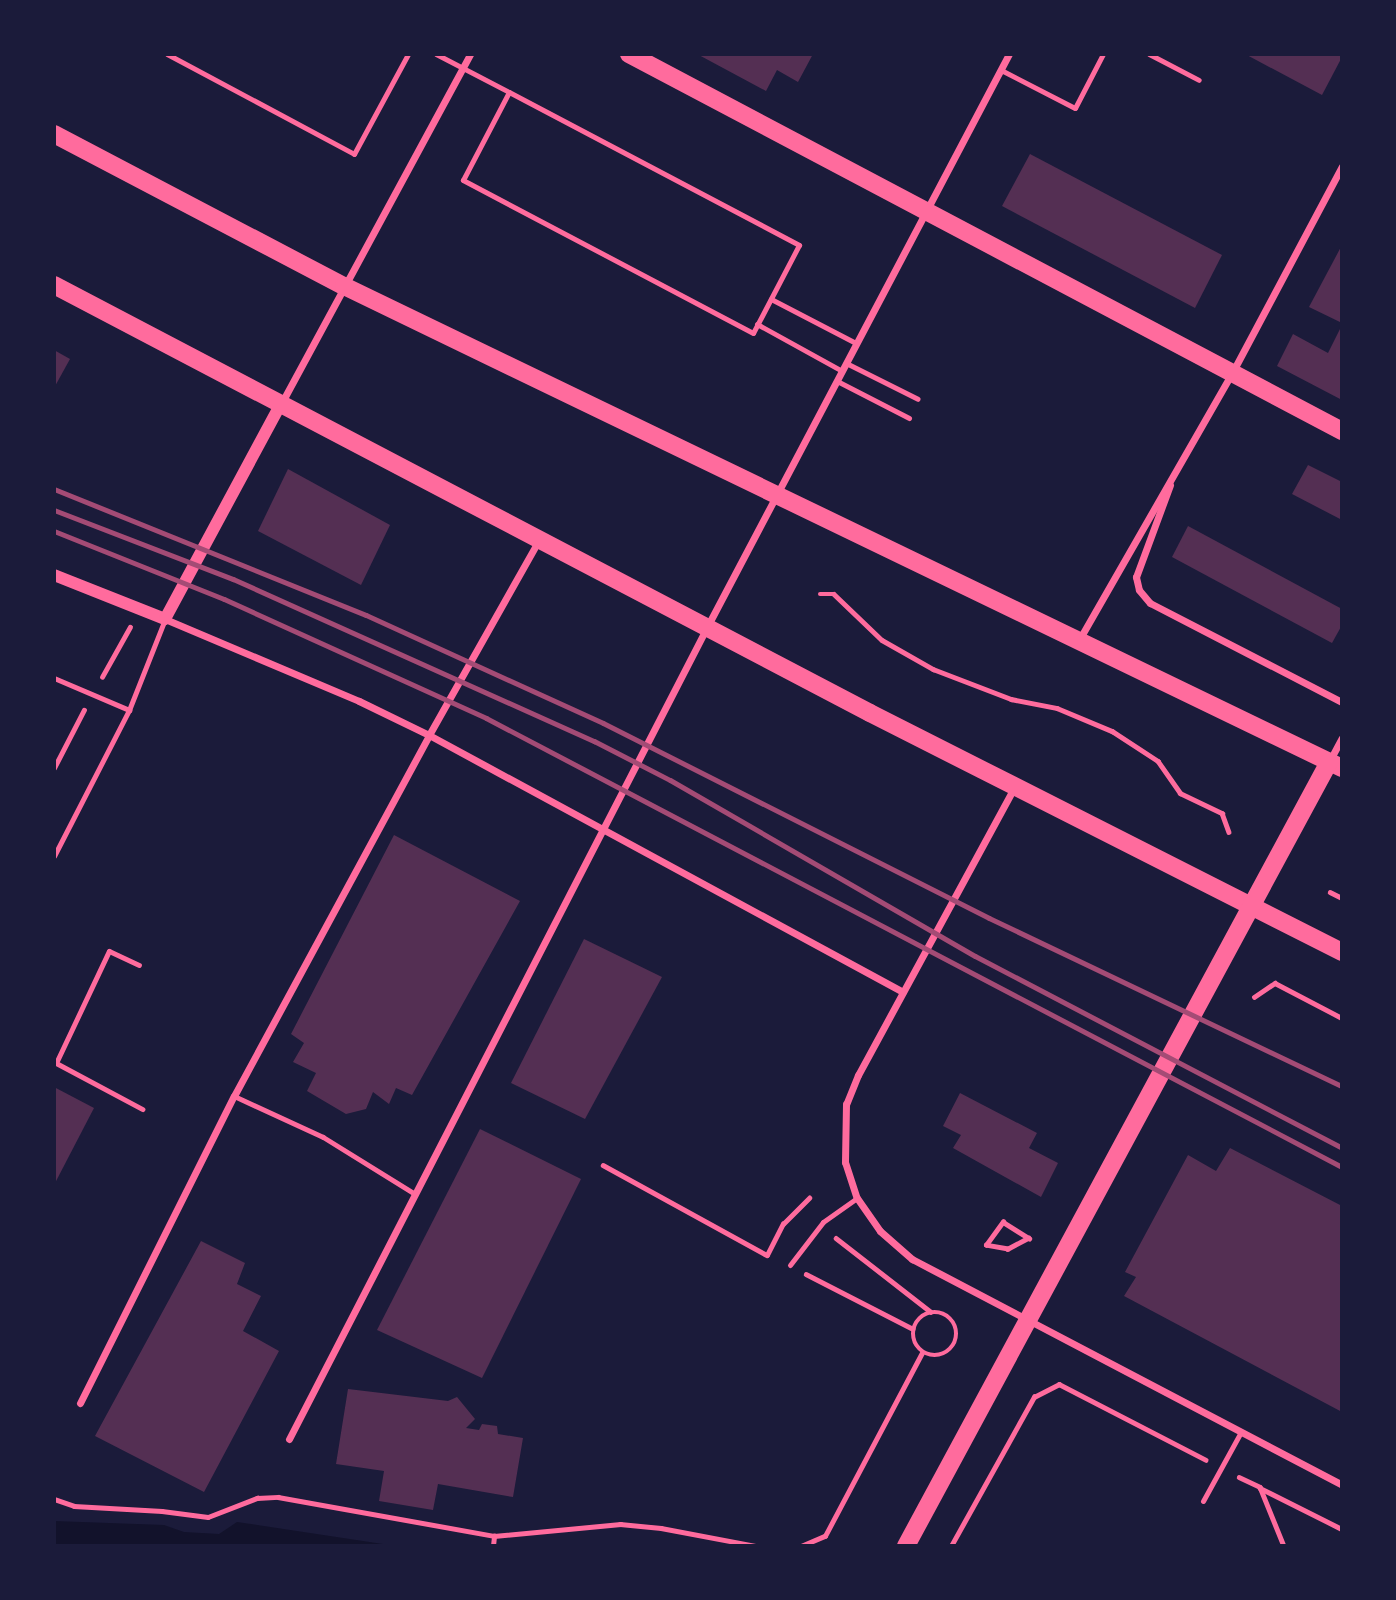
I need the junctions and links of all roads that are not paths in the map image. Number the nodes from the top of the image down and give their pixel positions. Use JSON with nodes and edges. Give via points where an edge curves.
{"nodes":[{"id":1,"x":167,"y":54,"type":"edge"},
{"id":2,"x":408,"y":54,"type":"edge"},
{"id":3,"x":436,"y":54,"type":"edge"},
{"id":4,"x":470,"y":54,"type":"edge"},
{"id":5,"x":629,"y":54,"type":"edge"},
{"id":6,"x":1009,"y":54,"type":"edge"},
{"id":7,"x":1103,"y":54,"type":"edge"},
{"id":8,"x":1149,"y":54,"type":"edge"},
{"id":9,"x":463,"y":69,"type":"junction"},
{"id":10,"x":1001,"y":70,"type":"junction"},
{"id":11,"x":1199,"y":80,"type":"dead end"},
{"id":12,"x":509,"y":92,"type":"junction"},
{"id":13,"x":54,"y":134,"type":"edge"},
{"id":14,"x":1342,"y":166,"type":"edge"},
{"id":15,"x":926,"y":211,"type":"junction"},
{"id":16,"x":54,"y":285,"type":"edge"},
{"id":17,"x":344,"y":286,"type":"junction"},
{"id":18,"x":771,"y":299,"type":"junction"},
{"id":19,"x":757,"y":324,"type":"junction"},
{"id":20,"x":856,"y":343,"type":"junction"},
{"id":21,"x":846,"y":363,"type":"junction"},
{"id":22,"x":842,"y":371,"type":"junction"},
{"id":23,"x":1232,"y":373,"type":"junction"},
{"id":24,"x":837,"y":381,"type":"junction"},
{"id":25,"x":918,"y":399,"type":"dead end"},
{"id":26,"x":281,"y":404,"type":"junction"},
{"id":27,"x":909,"y":418,"type":"dead end"},
{"id":28,"x":1342,"y":431,"type":"edge"},
{"id":29,"x":1179,"y":462,"type":"junction"},
{"id":30,"x":777,"y":494,"type":"junction"},
{"id":31,"x":540,"y":539,"type":"junction"},
{"id":32,"x":54,"y":575,"type":"edge"},
{"id":33,"x":166,"y":619,"type":"junction"},
{"id":34,"x":707,"y":627,"type":"junction"},
{"id":35,"x":1079,"y":640,"type":"junction"},
{"id":36,"x":54,"y":678,"type":"edge"},
{"id":37,"x":1342,"y":702,"type":"edge"},
{"id":38,"x":129,"y":710,"type":"junction"},
{"id":39,"x":429,"y":735,"type":"junction"},
{"id":40,"x":1342,"y":737,"type":"edge"},
{"id":41,"x":1335,"y":765,"type":"edge"},
{"id":42,"x":1015,"y":786,"type":"junction"},
{"id":43,"x":603,"y":830,"type":"junction"},
{"id":44,"x":54,"y":856,"type":"edge"},
{"id":45,"x":1251,"y":906,"type":"junction"},
{"id":46,"x":1342,"y":952,"type":"edge"},
{"id":47,"x":139,"y":965,"type":"dead end"},
{"id":48,"x":904,"y":992,"type":"junction"},
{"id":49,"x":55,"y":1063,"type":"edge"},
{"id":50,"x":234,"y":1096,"type":"junction"},
{"id":51,"x":142,"y":1109,"type":"dead end"},
{"id":52,"x":415,"y":1194,"type":"junction"},
{"id":53,"x":857,"y":1198,"type":"junction"},
{"id":54,"x":790,"y":1265,"type":"dead end"},
{"id":55,"x":1028,"y":1320,"type":"junction"},
{"id":56,"x":80,"y":1403,"type":"dead end"},
{"id":57,"x":1241,"y":1432,"type":"junction"},
{"id":58,"x":289,"y":1439,"type":"dead end"},
{"id":59,"x":1342,"y":1485,"type":"edge"},
{"id":60,"x":1203,"y":1501,"type":"dead end"},
{"id":61,"x":906,"y":1546,"type":"edge"}],
"edges":[{"from":1,"to":2,"type":"lane","via":[[354,154]]},
{"from":3,"to":9,"type":"lane"},
{"from":4,"to":9,"type":"street"},
{"from":5,"to":15,"type":"main road"},
{"from":6,"to":10,"type":"street"},
{"from":7,"to":10,"type":"lane","via":[[1075,108]]},
{"from":8,"to":11,"type":"lane"},
{"from":9,"to":12,"type":"lane"},
{"from":9,"to":17,"type":"street"},
{"from":10,"to":15,"type":"street"},
{"from":12,"to":18,"type":"lane","via":[[799,245]]},
{"from":12,"to":19,"type":"lane","via":[[463,180],[752,333]]},
{"from":13,"to":17,"type":"main road"},
{"from":14,"to":23,"type":"street"},
{"from":15,"to":20,"type":"street"},
{"from":15,"to":23,"type":"main road"},
{"from":16,"to":26,"type":"main road"},
{"from":17,"to":26,"type":"street"},
{"from":17,"to":30,"type":"main road"},
{"from":18,"to":19,"type":"lane"},
{"from":18,"to":20,"type":"lane"},
{"from":19,"to":22,"type":"lane"},
{"from":20,"to":21,"type":"street"},
{"from":21,"to":22,"type":"street"},
{"from":21,"to":25,"type":"lane"},
{"from":22,"to":24,"type":"street"},
{"from":23,"to":28,"type":"main road"},
{"from":23,"to":29,"type":"street"},
{"from":24,"to":27,"type":"lane"},
{"from":24,"to":30,"type":"street"},
{"from":26,"to":31,"type":"main road"},
{"from":26,"to":33,"type":"street"},
{"from":29,"to":35,"type":"street"},
{"from":29,"to":37,"type":"street","via":[[1136,577],[1139,590],[1150,603]]},
{"from":30,"to":34,"type":"street"},
{"from":30,"to":35,"type":"main road"},
{"from":31,"to":34,"type":"main road"},
{"from":31,"to":39,"type":"street"},
{"from":32,"to":33,"type":"street"},
{"from":33,"to":38,"type":"lane"},
{"from":33,"to":39,"type":"street"},
{"from":34,"to":42,"type":"main road"},
{"from":34,"to":43,"type":"street"},
{"from":35,"to":41,"type":"main road"},
{"from":36,"to":38,"type":"lane"},
{"from":38,"to":44,"type":"lane"},
{"from":39,"to":43,"type":"street"},
{"from":39,"to":50,"type":"street"},
{"from":40,"to":41,"type":"street"},
{"from":41,"to":45,"type":"main road"},
{"from":42,"to":45,"type":"main road"},
{"from":42,"to":48,"type":"street"},
{"from":43,"to":48,"type":"street"},
{"from":43,"to":52,"type":"street"},
{"from":45,"to":46,"type":"main road"},
{"from":45,"to":55,"type":"main road"},
{"from":47,"to":49,"type":"lane","via":[[110,951]]},
{"from":48,"to":53,"type":"street","via":[[846,1104],[845,1162]]},
{"from":49,"to":51,"type":"lane"},
{"from":50,"to":52,"type":"lane","via":[[323,1137]]},
{"from":50,"to":56,"type":"street"},
{"from":52,"to":58,"type":"street"},
{"from":53,"to":54,"type":"lane","via":[[823,1222]]},
{"from":53,"to":55,"type":"street","via":[[880,1231],[912,1259]]},
{"from":55,"to":57,"type":"street"},
{"from":55,"to":61,"type":"main road"},
{"from":57,"to":59,"type":"street"},
{"from":57,"to":60,"type":"lane"}]}
